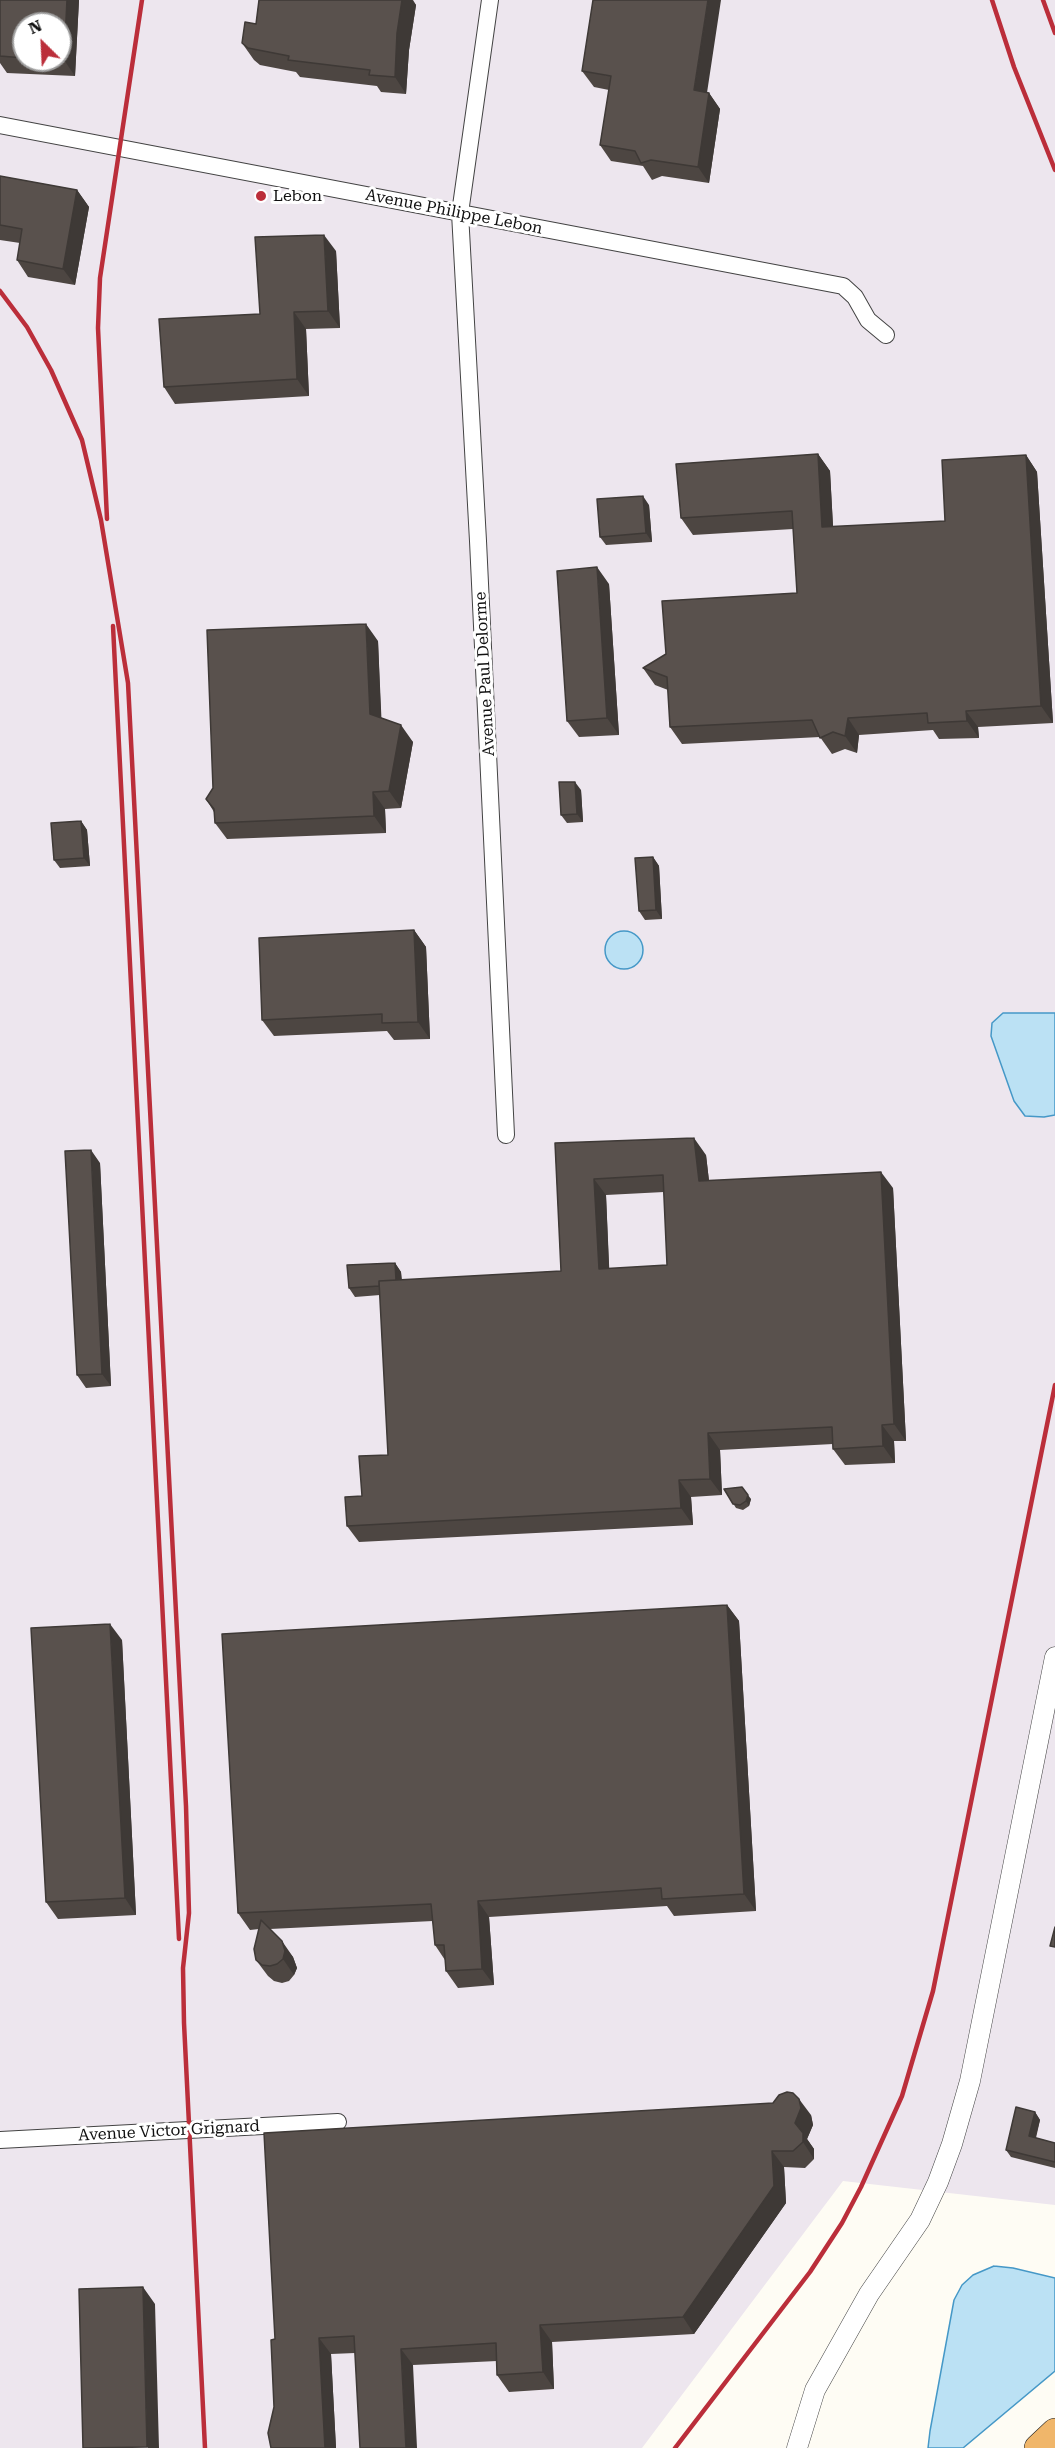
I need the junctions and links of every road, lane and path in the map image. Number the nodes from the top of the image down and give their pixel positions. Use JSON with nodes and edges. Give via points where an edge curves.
{"nodes":[{"id":1,"x":490,"y":0,"type":"edge"},
{"id":2,"x":0,"y":125,"type":"edge"},
{"id":3,"x":460,"y":213,"type":"junction"},
{"id":4,"x":886,"y":335,"type":"dead end"},
{"id":5,"x":506,"y":1135,"type":"dead end"},
{"id":6,"x":1055,"y":1657,"type":"edge"},
{"id":7,"x":338,"y":2122,"type":"dead end"},
{"id":8,"x":0,"y":2140,"type":"edge"},
{"id":9,"x":803,"y":2425,"type":"junction"},
{"id":10,"x":1055,"y":2432,"type":"edge"},
{"id":11,"x":797,"y":2448,"type":"edge"},
{"id":12,"x":806,"y":2448,"type":"edge"},
{"id":13,"x":1038,"y":2448,"type":"edge"}],
"edges":[{"from":1,"to":3,"type":"street","name":"Avenue Paul Delorme"},
{"from":2,"to":3,"type":"street","name":"Avenue Philippe Lebon"},
{"from":3,"to":4,"type":"street","name":"Avenue Philippe Lebon","via":[[843,286],[855,297],[868,320]]},
{"from":3,"to":5,"type":"street","name":"Avenue Paul Delorme"},
{"from":6,"to":9,"type":"street","via":[[970,2081],[952,2144],[920,2220],[869,2294],[815,2390]]},
{"from":7,"to":8,"type":"street","name":"Avenue Victor Grignard"},
{"from":9,"to":11,"type":"street"},
{"from":9,"to":12,"type":"street"},
{"from":10,"to":13,"type":"highway"}]}
